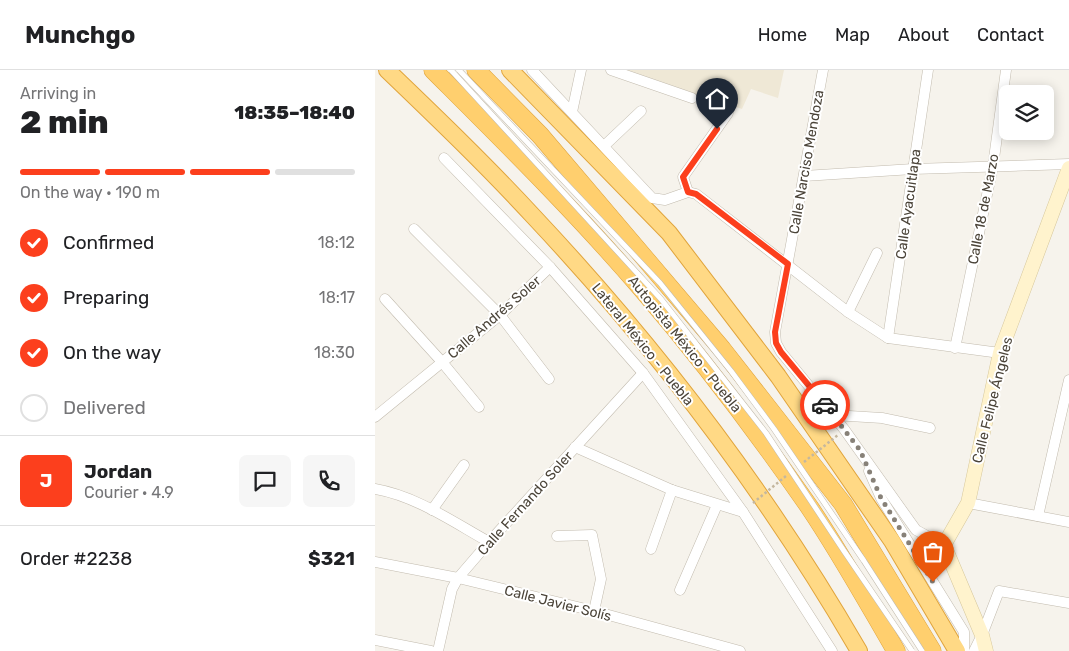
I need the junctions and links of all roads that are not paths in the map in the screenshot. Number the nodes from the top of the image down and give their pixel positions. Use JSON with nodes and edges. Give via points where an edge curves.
{"nodes":[{"id":1,"x":387,"y":70,"type":"edge"},
{"id":2,"x":433,"y":70,"type":"edge"},
{"id":3,"x":451,"y":70,"type":"edge"},
{"id":4,"x":459,"y":70,"type":"edge"},
{"id":5,"x":476,"y":70,"type":"edge"},
{"id":6,"x":510,"y":70,"type":"edge"},
{"id":7,"x":532,"y":70,"type":"edge"},
{"id":8,"x":581,"y":70,"type":"edge"},
{"id":9,"x":611,"y":70,"type":"edge"},
{"id":10,"x":823,"y":70,"type":"edge"},
{"id":11,"x":927,"y":70,"type":"edge"},
{"id":12,"x":1006,"y":70,"type":"edge"},
{"id":13,"x":692,"y":98,"type":"dead end"},
{"id":14,"x":641,"y":111,"type":"dead end"},
{"id":15,"x":572,"y":112,"type":"junction"},
{"id":16,"x":728,"y":113,"type":"dead end"},
{"id":17,"x":604,"y":146,"type":"junction"},
{"id":18,"x":444,"y":158,"type":"dead end"},
{"id":19,"x":1069,"y":164,"type":"edge"},
{"id":20,"x":993,"y":166,"type":"junction"},
{"id":21,"x":1069,"y":168,"type":"edge"},
{"id":22,"x":913,"y":169,"type":"junction"},
{"id":23,"x":804,"y":176,"type":"junction"},
{"id":24,"x":688,"y":192,"type":"junction"},
{"id":25,"x":414,"y":229,"type":"dead end"},
{"id":26,"x":877,"y":253,"type":"dead end"},
{"id":27,"x":788,"y":264,"type":"junction"},
{"id":28,"x":550,"y":267,"type":"junction"},
{"id":29,"x":385,"y":299,"type":"dead end"},
{"id":30,"x":848,"y":312,"type":"junction"},
{"id":31,"x":500,"y":315,"type":"junction"},
{"id":32,"x":888,"y":338,"type":"junction"},
{"id":33,"x":776,"y":343,"type":"junction"},
{"id":34,"x":955,"y":348,"type":"junction"},
{"id":35,"x":760,"y":352,"type":"junction"},
{"id":36,"x":1001,"y":354,"type":"junction"},
{"id":37,"x":442,"y":362,"type":"junction"},
{"id":38,"x":643,"y":373,"type":"junction"},
{"id":39,"x":549,"y":380,"type":"dead end"},
{"id":40,"x":1069,"y":380,"type":"edge"},
{"id":41,"x":479,"y":407,"type":"dead end"},
{"id":42,"x":833,"y":415,"type":"junction"},
{"id":43,"x":375,"y":417,"type":"edge"},
{"id":44,"x":930,"y":428,"type":"dead end"},
{"id":45,"x":575,"y":447,"type":"junction"},
{"id":46,"x":860,"y":450,"type":"junction"},
{"id":47,"x":464,"y":465,"type":"dead end"},
{"id":48,"x":375,"y":489,"type":"edge"},
{"id":49,"x":672,"y":490,"type":"junction"},
{"id":50,"x":968,"y":503,"type":"junction"},
{"id":51,"x":717,"y":505,"type":"junction"},
{"id":52,"x":432,"y":510,"type":"junction"},
{"id":53,"x":743,"y":512,"type":"junction"},
{"id":54,"x":1038,"y":516,"type":"junction"},
{"id":55,"x":1069,"y":522,"type":"edge"},
{"id":56,"x":557,"y":536,"type":"dead end"},
{"id":57,"x":489,"y":542,"type":"junction"},
{"id":58,"x":944,"y":545,"type":"junction"},
{"id":59,"x":651,"y":549,"type":"dead end"},
{"id":60,"x":375,"y":562,"type":"edge"},
{"id":61,"x":458,"y":578,"type":"junction"},
{"id":62,"x":680,"y":590,"type":"dead end"},
{"id":63,"x":1069,"y":603,"type":"edge"},
{"id":64,"x":594,"y":610,"type":"junction"},
{"id":65,"x":982,"y":636,"type":"junction"},
{"id":66,"x":375,"y":640,"type":"edge"},
{"id":67,"x":718,"y":648,"type":"edge"},
{"id":68,"x":431,"y":651,"type":"edge"},
{"id":69,"x":438,"y":651,"type":"edge"},
{"id":70,"x":739,"y":651,"type":"edge"},
{"id":71,"x":832,"y":651,"type":"edge"},
{"id":72,"x":859,"y":651,"type":"edge"},
{"id":73,"x":896,"y":651,"type":"edge"},
{"id":74,"x":912,"y":651,"type":"edge"},
{"id":75,"x":921,"y":651,"type":"edge"},
{"id":76,"x":933,"y":651,"type":"edge"},
{"id":77,"x":957,"y":651,"type":"edge"},
{"id":78,"x":964,"y":651,"type":"edge"},
{"id":79,"x":974,"y":651,"type":"edge"},
{"id":80,"x":986,"y":651,"type":"edge"}],
"edges":[{"from":1,"to":72,"type":"highway","name":"Lateral México - Puebla","via":[[534,216],[644,343],[737,463],[793,544]]},
{"from":2,"to":73,"type":"highway","name":"Autopista México - Puebla","via":[[580,220],[693,351],[810,508]]},
{"from":3,"to":74,"type":"lane","bridge":true,"via":[[667,306],[767,433]]},
{"from":4,"to":75,"type":"lane","bridge":true,"via":[[660,284],[731,371],[864,561]]},
{"from":5,"to":76,"type":"highway","name":"Autopista México - Puebla","via":[[540,135],[722,349],[843,504]]},
{"from":6,"to":35,"type":"highway","via":[[669,233]]},
{"from":7,"to":15,"type":"street"},
{"from":8,"to":15,"type":"street"},
{"from":9,"to":13,"type":"street"},
{"from":10,"to":23,"type":"street","name":"Calle Narciso Mendoza"},
{"from":11,"to":22,"type":"street","name":"Calle Ayacuitlapa"},
{"from":12,"to":20,"type":"street","name":"Calle 18 de Marzo"},
{"from":14,"to":17,"type":"street"},
{"from":15,"to":17,"type":"street"},
{"from":16,"to":24,"type":"street","via":[[683,177]]},
{"from":17,"to":24,"type":"street","via":[[653,198],[665,200]]},
{"from":18,"to":28,"type":"street"},
{"from":19,"to":20,"type":"street"},
{"from":20,"to":22,"type":"street"},
{"from":20,"to":34,"type":"street","name":"Calle 18 de Marzo"},
{"from":21,"to":36,"type":"main road","name":"Calle Felipe Ángeles"},
{"from":22,"to":23,"type":"street"},
{"from":22,"to":32,"type":"street","name":"Calle Ayacuitlapa"},
{"from":23,"to":27,"type":"street","name":"Calle Narciso Mendoza"},
{"from":24,"to":27,"type":"street","via":[[696,194]]},
{"from":25,"to":31,"type":"street"},
{"from":26,"to":30,"type":"street"},
{"from":27,"to":30,"type":"street"},
{"from":27,"to":33,"type":"street","name":"Calle Narciso Mendoza","via":[[775,332]]},
{"from":28,"to":31,"type":"street","name":"Calle Andrés Soler"},
{"from":28,"to":38,"type":"street","name":"Calle Andrés Soler"},
{"from":29,"to":37,"type":"street"},
{"from":30,"to":32,"type":"street"},
{"from":31,"to":37,"type":"street","name":"Calle Andrés Soler"},
{"from":31,"to":39,"type":"street"},
{"from":32,"to":34,"type":"street"},
{"from":33,"to":35,"type":"street"},
{"from":33,"to":42,"type":"street"},
{"from":34,"to":36,"type":"street"},
{"from":35,"to":77,"type":"highway","via":[[892,541]]},
{"from":36,"to":50,"type":"main road","name":"Calle Felipe Ángeles"},
{"from":37,"to":41,"type":"street"},
{"from":37,"to":43,"type":"street","name":"Calle Andrés Soler"},
{"from":38,"to":45,"type":"street","name":"Calle Fernando Soler"},
{"from":38,"to":53,"type":"street","name":"Calle Andrés Soler"},
{"from":40,"to":54,"type":"street"},
{"from":42,"to":44,"type":"street","via":[[882,418]]},
{"from":42,"to":46,"type":"street"},
{"from":45,"to":49,"type":"street"},
{"from":45,"to":57,"type":"street","name":"Calle Fernando Soler"},
{"from":46,"to":58,"type":"street","via":[[916,530]]},
{"from":46,"to":78,"type":"street","via":[[881,498],[964,632]]},
{"from":47,"to":52,"type":"street"},
{"from":48,"to":52,"type":"street","via":[[393,492]]},
{"from":49,"to":51,"type":"street"},
{"from":49,"to":59,"type":"street"},
{"from":50,"to":54,"type":"street"},
{"from":50,"to":58,"type":"main road","name":"Calle Felipe Ángeles"},
{"from":51,"to":53,"type":"street"},
{"from":51,"to":62,"type":"street"},
{"from":52,"to":57,"type":"street"},
{"from":53,"to":71,"type":"street","name":"Calle Andrés Soler"},
{"from":54,"to":55,"type":"street"},
{"from":56,"to":64,"type":"street","via":[[592,535],[601,579]]},
{"from":57,"to":61,"type":"street","name":"Calle Fernando Soler"},
{"from":58,"to":65,"type":"main road"},
{"from":60,"to":61,"type":"street","name":"Calle Javier Solís"},
{"from":61,"to":64,"type":"street","name":"Calle Javier Solís"},
{"from":61,"to":69,"type":"street","name":"Calle Fernando Soler","via":[[452,589]]},
{"from":63,"to":65,"type":"street","via":[[999,590]]},
{"from":64,"to":67,"type":"street","name":"Calle Javier Solís"},
{"from":65,"to":79,"type":"street"},
{"from":65,"to":80,"type":"main road"},
{"from":66,"to":68,"type":"street"},
{"from":67,"to":70,"type":"street","name":"Calle Javier Solís"}]}
